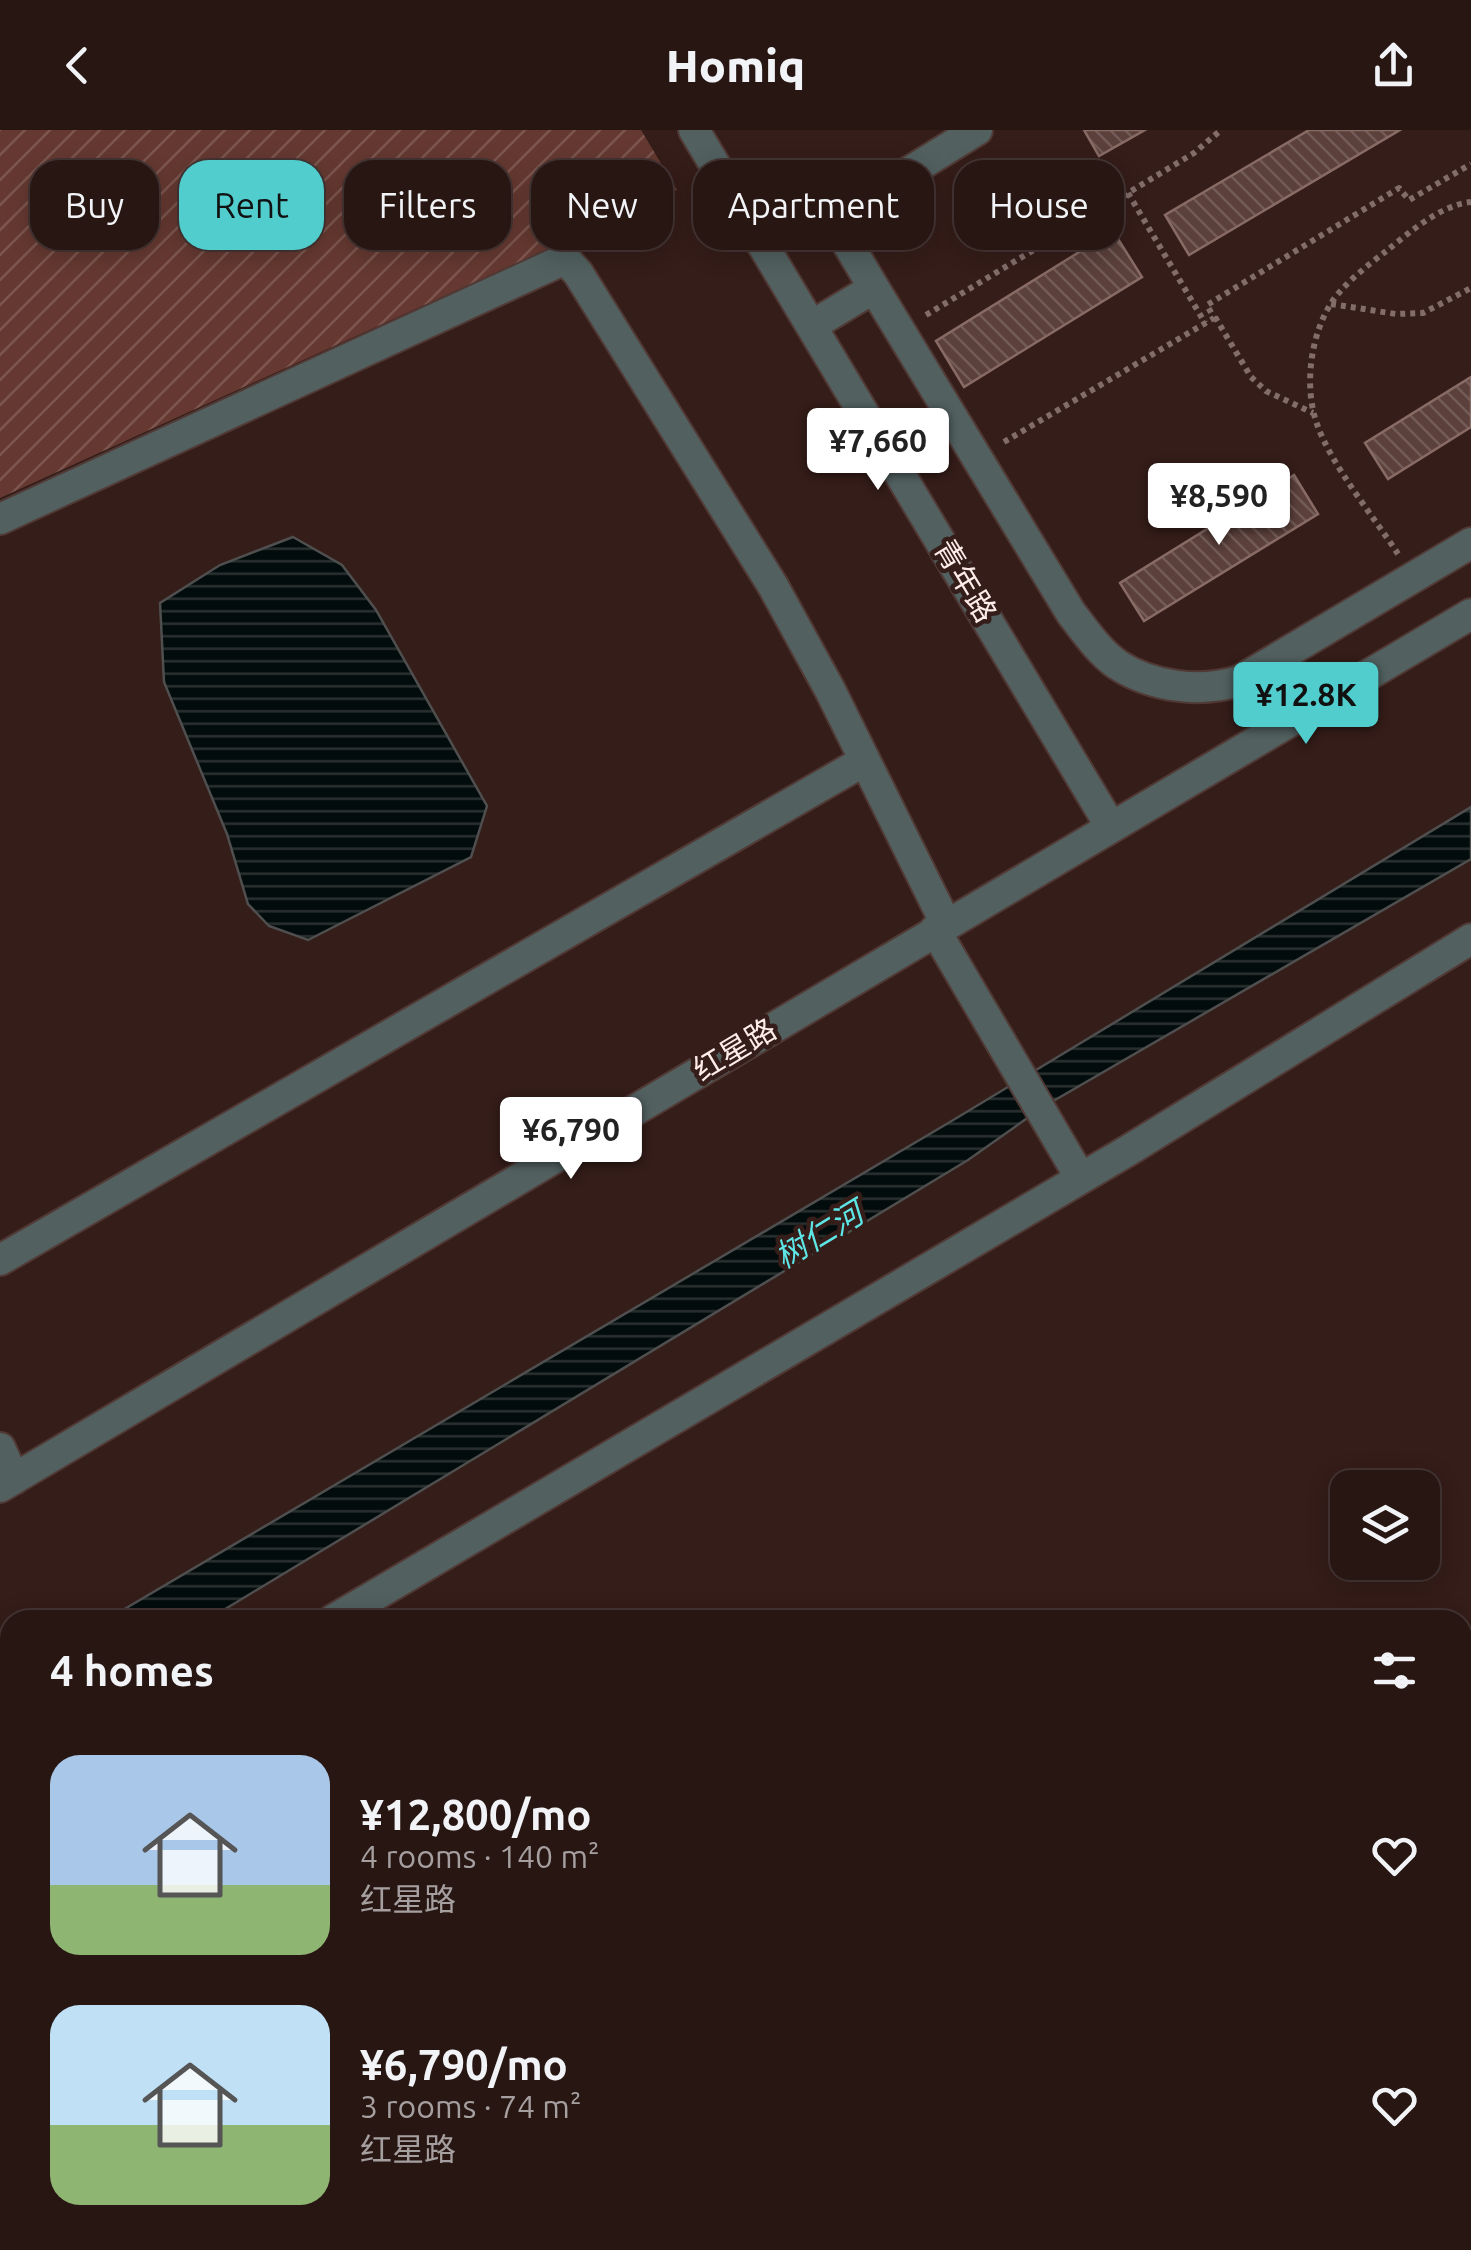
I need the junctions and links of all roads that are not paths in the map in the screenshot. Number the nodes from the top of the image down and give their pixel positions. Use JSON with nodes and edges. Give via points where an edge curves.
{"nodes":[{"id":1,"x":694,"y":130,"type":"edge"},
{"id":2,"x":977,"y":130,"type":"edge"},
{"id":3,"x":874,"y":288,"type":"junction"},
{"id":4,"x":813,"y":325,"type":"junction"},
{"id":5,"x":0,"y":519,"type":"edge"},
{"id":6,"x":1471,"y":543,"type":"edge"},
{"id":7,"x":1471,"y":614,"type":"edge"},
{"id":8,"x":864,"y":762,"type":"junction"},
{"id":9,"x":1112,"y":827,"type":"junction"},
{"id":10,"x":941,"y":927,"type":"junction"},
{"id":11,"x":1471,"y":939,"type":"edge"},
{"id":12,"x":1080,"y":1177,"type":"junction"},
{"id":13,"x":0,"y":1260,"type":"edge"},
{"id":14,"x":0,"y":1448,"type":"edge"},
{"id":15,"x":7,"y":1483,"type":"edge"},
{"id":16,"x":351,"y":1610,"type":"edge"}],
"edges":[{"from":1,"to":4,"type":"street","name":"青年路"},
{"from":2,"to":3,"type":"street","via":[[833,218]]},
{"from":3,"to":4,"type":"street"},
{"from":3,"to":6,"type":"street","via":[[1071,612],[1117,664],[1161,683],[1205,688],[1239,681]]},
{"from":4,"to":9,"type":"street","name":"青年路"},
{"from":5,"to":8,"type":"street","via":[[565,258],[773,586]]},
{"from":7,"to":9,"type":"street","name":"红星路"},
{"from":8,"to":10,"type":"street"},
{"from":8,"to":13,"type":"street"},
{"from":9,"to":10,"type":"street","name":"红星路"},
{"from":10,"to":12,"type":"street"},
{"from":10,"to":15,"type":"street","name":"红星路"},
{"from":11,"to":12,"type":"street"},
{"from":12,"to":16,"type":"street"},
{"from":14,"to":15,"type":"street"}]}
